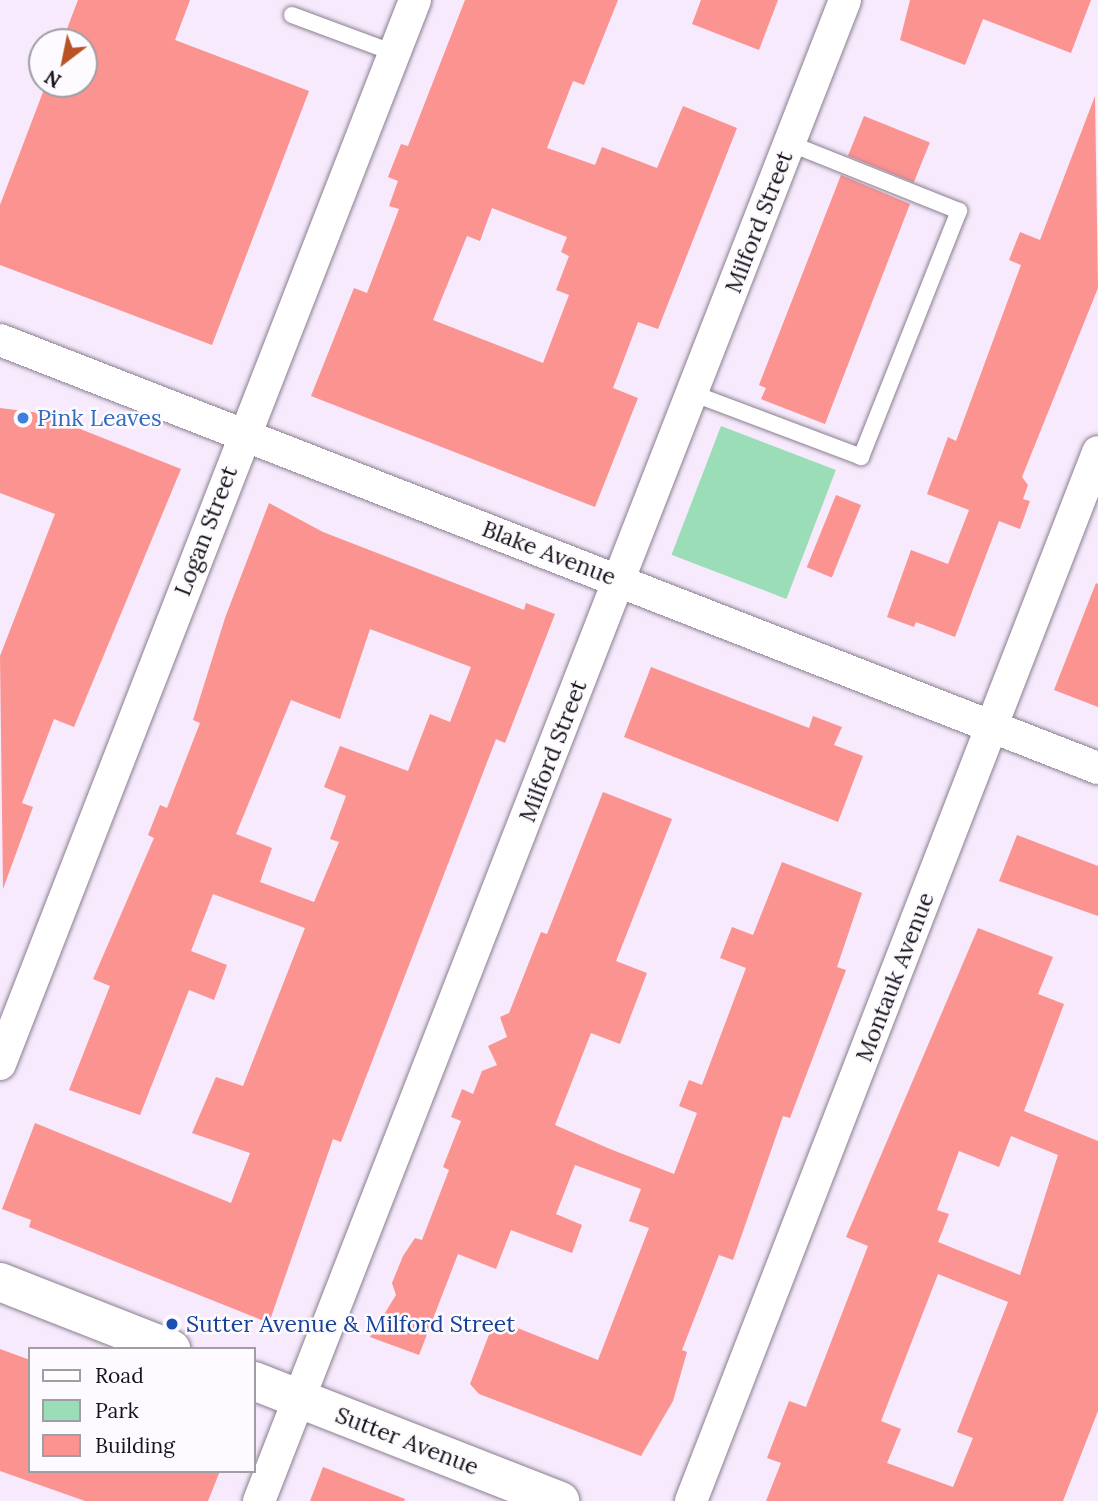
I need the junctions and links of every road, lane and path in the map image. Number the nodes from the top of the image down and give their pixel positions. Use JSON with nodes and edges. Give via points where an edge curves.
{"nodes":[{"id":1,"x":415,"y":0,"type":"edge"},
{"id":2,"x":845,"y":0,"type":"edge"},
{"id":3,"x":292,"y":15,"type":"dead end"},
{"id":4,"x":394,"y":53,"type":"junction"},
{"id":5,"x":789,"y":143,"type":"junction"},
{"id":6,"x":0,"y":340,"type":"edge"},
{"id":7,"x":692,"y":393,"type":"junction"},
{"id":8,"x":244,"y":434,"type":"junction"},
{"id":9,"x":1098,"y":452,"type":"edge"},
{"id":10,"x":619,"y":580,"type":"junction"},
{"id":11,"x":992,"y":727,"type":"junction"},
{"id":12,"x":1098,"y":768,"type":"edge"},
{"id":13,"x":0,"y":1064,"type":"edge"},
{"id":14,"x":0,"y":1282,"type":"edge"},
{"id":15,"x":166,"y":1347,"type":"edge"},
{"id":16,"x":256,"y":1382,"type":"edge"},
{"id":17,"x":299,"y":1399,"type":"junction"},
{"id":18,"x":259,"y":1501,"type":"edge"},
{"id":19,"x":560,"y":1501,"type":"edge"},
{"id":20,"x":691,"y":1501,"type":"edge"}],
"edges":[{"from":1,"to":4,"type":"street","name":"Logan Street"},
{"from":2,"to":5,"type":"street","name":"Milford Street"},
{"from":3,"to":4,"type":"lane"},
{"from":4,"to":8,"type":"street","name":"Logan Street"},
{"from":5,"to":7,"type":"street","name":"Milford Street"},
{"from":5,"to":7,"type":"lane","via":[[959,211],[954,224],[860,457]]},
{"from":6,"to":8,"type":"street","name":"Blake Avenue"},
{"from":7,"to":10,"type":"street","name":"Milford Street"},
{"from":8,"to":10,"type":"street","name":"Blake Avenue"},
{"from":8,"to":13,"type":"street","name":"Logan Street"},
{"from":9,"to":11,"type":"street","name":"Montauk Avenue"},
{"from":10,"to":11,"type":"street","name":"Blake Avenue"},
{"from":10,"to":17,"type":"street","name":"Milford Street"},
{"from":11,"to":12,"type":"street","name":"Blake Avenue"},
{"from":11,"to":20,"type":"street","name":"Montauk Avenue"},
{"from":14,"to":15,"type":"street"},
{"from":16,"to":17,"type":"street","name":"Sutter Avenue"},
{"from":17,"to":18,"type":"street","name":"Milford Street"},
{"from":17,"to":19,"type":"street","name":"Sutter Avenue"}]}
